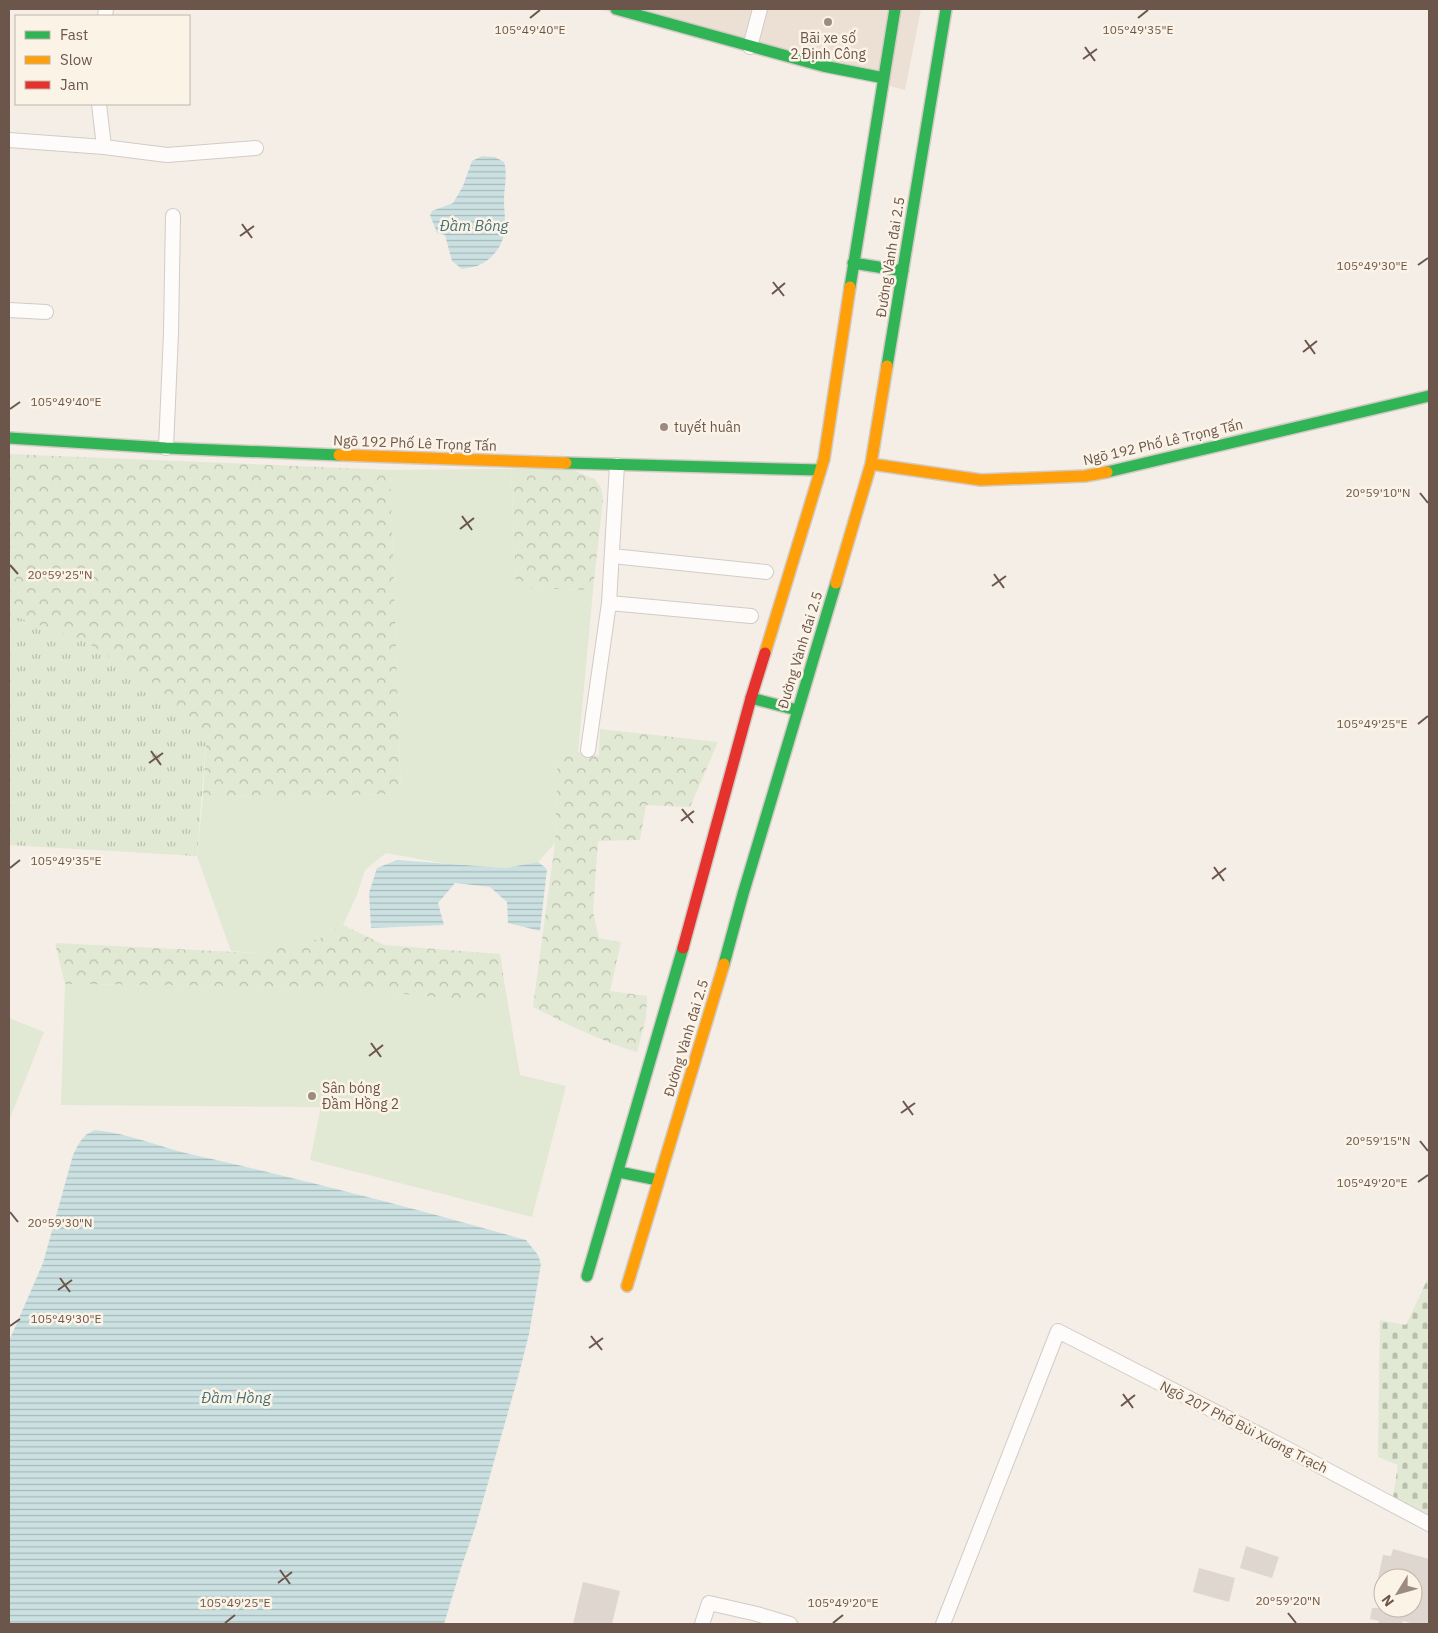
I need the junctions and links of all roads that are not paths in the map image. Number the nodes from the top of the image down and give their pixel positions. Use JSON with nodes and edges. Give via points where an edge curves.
{"nodes":[{"id":1,"x":616,"y":9,"type":"edge"},
{"id":2,"x":760,"y":9,"type":"edge"},
{"id":3,"x":895,"y":9,"type":"edge"},
{"id":4,"x":946,"y":9,"type":"edge"},
{"id":5,"x":750,"y":47,"type":"junction"},
{"id":6,"x":884,"y":78,"type":"junction"},
{"id":7,"x":99,"y":105,"type":"edge"},
{"id":8,"x":9,"y":140,"type":"edge"},
{"id":9,"x":104,"y":147,"type":"junction"},
{"id":10,"x":256,"y":148,"type":"dead end"},
{"id":11,"x":173,"y":216,"type":"dead end"},
{"id":12,"x":853,"y":263,"type":"junction"},
{"id":13,"x":902,"y":272,"type":"junction"},
{"id":14,"x":9,"y":310,"type":"edge"},
{"id":15,"x":46,"y":312,"type":"dead end"},
{"id":16,"x":1429,"y":396,"type":"edge"},
{"id":17,"x":9,"y":438,"type":"edge"},
{"id":18,"x":166,"y":448,"type":"junction"},
{"id":19,"x":871,"y":464,"type":"junction"},
{"id":20,"x":617,"y":465,"type":"junction"},
{"id":21,"x":820,"y":470,"type":"junction"},
{"id":22,"x":612,"y":556,"type":"junction"},
{"id":23,"x":766,"y":572,"type":"dead end"},
{"id":24,"x":609,"y":603,"type":"junction"},
{"id":25,"x":751,"y":616,"type":"dead end"},
{"id":26,"x":751,"y":698,"type":"junction"},
{"id":27,"x":797,"y":710,"type":"junction"},
{"id":28,"x":588,"y":750,"type":"dead end"},
{"id":29,"x":619,"y":1172,"type":"junction"},
{"id":30,"x":658,"y":1180,"type":"junction"},
{"id":31,"x":587,"y":1276,"type":"dead end"},
{"id":32,"x":627,"y":1286,"type":"dead end"},
{"id":33,"x":1429,"y":1524,"type":"edge"},
{"id":34,"x":702,"y":1624,"type":"edge"},
{"id":35,"x":790,"y":1624,"type":"edge"},
{"id":36,"x":943,"y":1624,"type":"edge"}],
"edges":[{"from":1,"to":5,"type":"main road"},
{"from":2,"to":5,"type":"street"},
{"from":3,"to":6,"type":"main road","name":"Đường Vành đai 2.5"},
{"from":4,"to":13,"type":"main road","name":"Đường Vành đai 2.5"},
{"from":5,"to":6,"type":"main road"},
{"from":6,"to":12,"type":"main road","name":"Đường Vành đai 2.5"},
{"from":7,"to":9,"type":"street"},
{"from":8,"to":9,"type":"street"},
{"from":9,"to":10,"type":"street","via":[[167,155]]},
{"from":11,"to":18,"type":"street"},
{"from":12,"to":13,"type":"main road"},
{"from":12,"to":21,"type":"main road","name":"Đường Vành đai 2.5"},
{"from":13,"to":19,"type":"main road","name":"Đường Vành đai 2.5"},
{"from":14,"to":15,"type":"street"},
{"from":16,"to":19,"type":"main road","name":"Ngõ 192 Phố Lê Trọng Tấn","via":[[1085,476],[981,480]]},
{"from":17,"to":18,"type":"main road","name":"Ngõ 192 Phố Lê Trọng Tấn"},
{"from":18,"to":20,"type":"main road","name":"Ngõ 192 Phố Lê Trọng Tấn"},
{"from":19,"to":27,"type":"main road","name":"Đường Vành đai 2.5"},
{"from":20,"to":21,"type":"main road","name":"Ngõ 192 Phố Lê Trọng Tấn"},
{"from":20,"to":22,"type":"street"},
{"from":21,"to":26,"type":"main road","name":"Đường Vành đai 2.5"},
{"from":22,"to":23,"type":"street"},
{"from":22,"to":24,"type":"street"},
{"from":24,"to":25,"type":"street"},
{"from":24,"to":28,"type":"street"},
{"from":26,"to":27,"type":"main road"},
{"from":26,"to":29,"type":"main road","name":"Đường Vành đai 2.5"},
{"from":27,"to":30,"type":"main road","name":"Đường Vành đai 2.5"},
{"from":29,"to":30,"type":"main road"},
{"from":29,"to":31,"type":"main road","name":"Đường Vành đai 2.5"},
{"from":30,"to":32,"type":"main road","name":"Đường Vành đai 2.5"},
{"from":33,"to":36,"type":"street","name":"Ngõ 207 Phố Bùi Xương Trạch","via":[[1058,1331]]},
{"from":34,"to":35,"type":"street","via":[[709,1603]]}]}
